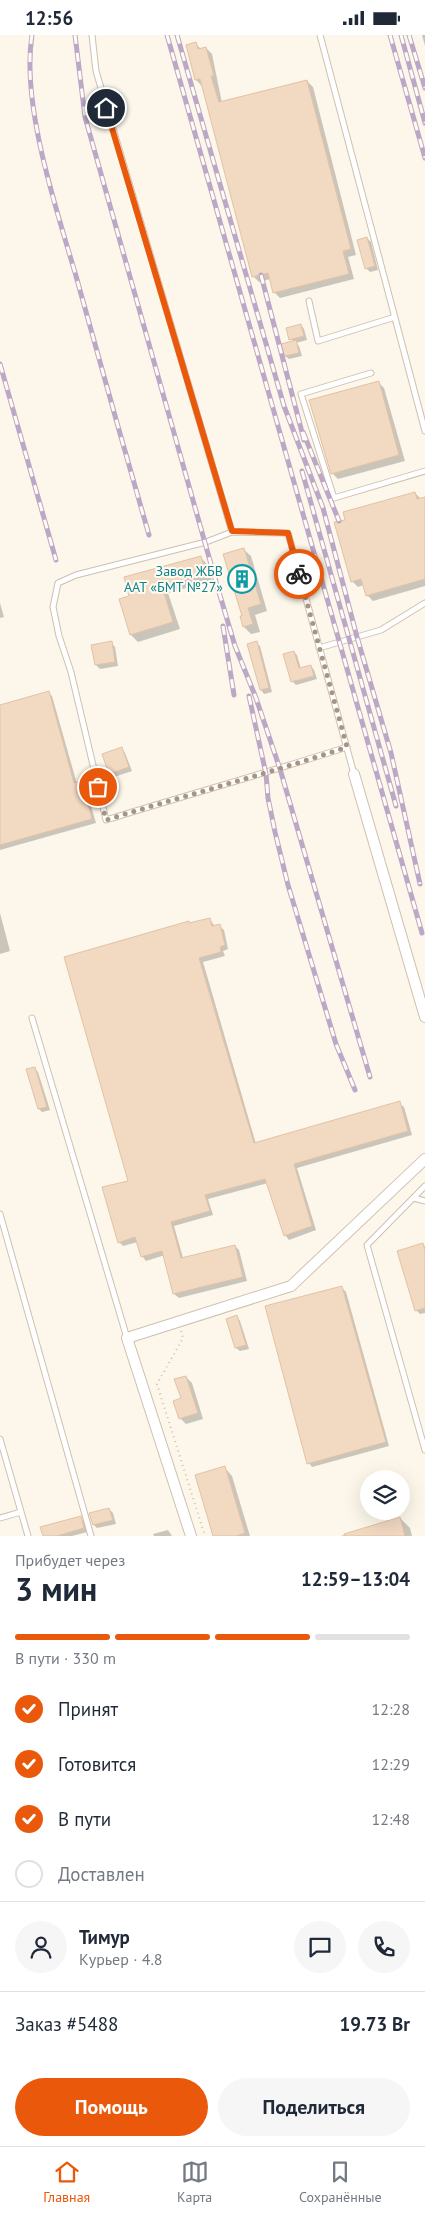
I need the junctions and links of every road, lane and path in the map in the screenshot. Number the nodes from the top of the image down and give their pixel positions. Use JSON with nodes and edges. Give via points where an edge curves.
{"nodes":[{"id":1,"x":92,"y":35,"type":"edge"},
{"id":2,"x":320,"y":35,"type":"edge"},
{"id":3,"x":309,"y":301,"type":"dead end"},
{"id":4,"x":395,"y":317,"type":"junction"},
{"id":5,"x":371,"y":373,"type":"dead end"},
{"id":6,"x":425,"y":431,"type":"edge"},
{"id":7,"x":425,"y":471,"type":"edge"},
{"id":8,"x":232,"y":531,"type":"junction"},
{"id":9,"x":425,"y":603,"type":"edge"},
{"id":10,"x":319,"y":648,"type":"junction"},
{"id":11,"x":347,"y":747,"type":"junction"},
{"id":12,"x":354,"y":774,"type":"joint"},
{"id":13,"x":425,"y":1015,"type":"edge"},
{"id":14,"x":32,"y":1018,"type":"dead end"},
{"id":15,"x":425,"y":1159,"type":"edge"},
{"id":16,"x":425,"y":1187,"type":"edge"},
{"id":17,"x":414,"y":1198,"type":"junction"},
{"id":18,"x":425,"y":1201,"type":"edge"},
{"id":19,"x":0,"y":1214,"type":"edge"},
{"id":20,"x":178,"y":1322,"type":"junction"},
{"id":21,"x":127,"y":1337,"type":"junction"},
{"id":22,"x":0,"y":1439,"type":"edge"},
{"id":23,"x":425,"y":1450,"type":"edge"},
{"id":24,"x":21,"y":1512,"type":"junction"},
{"id":25,"x":0,"y":1518,"type":"edge"},
{"id":26,"x":28,"y":1536,"type":"edge"},
{"id":27,"x":91,"y":1536,"type":"edge"},
{"id":28,"x":191,"y":1536,"type":"edge"},
{"id":29,"x":205,"y":1536,"type":"edge"}],
"edges":[{"from":1,"to":8,"type":"lane","via":[[96,71]]},
{"from":2,"to":4,"type":"lane"},
{"from":3,"to":4,"type":"lane","via":[[318,341]]},
{"from":4,"to":6,"type":"lane"},
{"from":5,"to":7,"type":"lane","via":[[301,394],[334,498]]},
{"from":8,"to":10,"type":"lane","via":[[288,533]]},
{"from":8,"to":11,"type":"lane","via":[[206,542],[76,575],[58,583],[52,607],[106,820]]},
{"from":9,"to":10,"type":"lane","via":[[381,630]]},
{"from":10,"to":11,"type":"lane"},
{"from":11,"to":12,"type":"lane"},
{"from":12,"to":13,"type":"street"},
{"from":14,"to":21,"type":"lane"},
{"from":15,"to":20,"type":"street","via":[[290,1286]]},
{"from":16,"to":17,"type":"lane"},
{"from":17,"to":18,"type":"lane"},
{"from":17,"to":23,"type":"lane","via":[[367,1245]]},
{"from":19,"to":27,"type":"lane"},
{"from":20,"to":21,"type":"street"},
{"from":20,"to":29,"type":"path","via":[[183,1338],[157,1384]]},
{"from":21,"to":28,"type":"street"},
{"from":22,"to":24,"type":"lane"},
{"from":24,"to":25,"type":"lane"},
{"from":24,"to":26,"type":"lane"}]}
